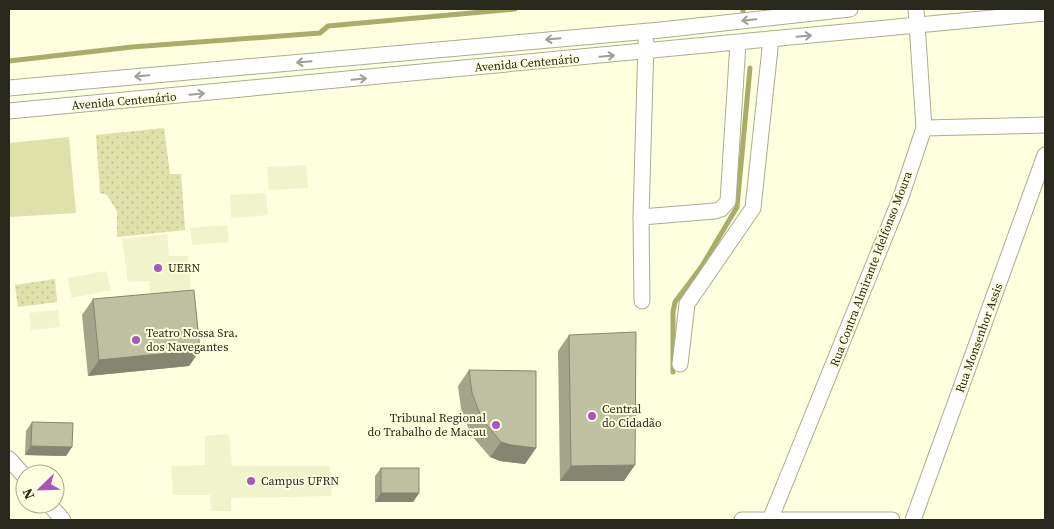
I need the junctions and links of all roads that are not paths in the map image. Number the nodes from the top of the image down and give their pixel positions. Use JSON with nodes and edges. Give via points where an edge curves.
{"nodes":[{"id":1,"x":850,"y":9,"type":"edge"},
{"id":2,"x":916,"y":9,"type":"edge"},
{"id":3,"x":1045,"y":13,"type":"edge"},
{"id":4,"x":918,"y":26,"type":"junction"},
{"id":5,"x":646,"y":31,"type":"junction"},
{"id":6,"x":770,"y":38,"type":"junction"},
{"id":7,"x":738,"y":43,"type":"junction"},
{"id":8,"x":646,"y":52,"type":"junction"},
{"id":9,"x":75,"y":82,"type":"junction"},
{"id":10,"x":9,"y":88,"type":"edge"},
{"id":11,"x":73,"y":105,"type":"junction"},
{"id":12,"x":9,"y":111,"type":"edge"},
{"id":13,"x":1045,"y":125,"type":"edge"},
{"id":14,"x":924,"y":128,"type":"junction"},
{"id":15,"x":1045,"y":155,"type":"edge"},
{"id":16,"x":641,"y":217,"type":"junction"},
{"id":17,"x":642,"y":301,"type":"dead end"},
{"id":18,"x":680,"y":364,"type":"dead end"},
{"id":19,"x":742,"y":520,"type":"edge"},
{"id":20,"x":770,"y":520,"type":"edge"},
{"id":21,"x":892,"y":520,"type":"edge"},
{"id":22,"x":913,"y":520,"type":"edge"}],
"edges":[{"from":1,"to":5,"type":"street","name":"Avenida Centenário","one_way":true},
{"from":2,"to":4,"type":"street","name":"Rua Contra Almirante Idelfonso Moura"},
{"from":3,"to":4,"type":"street","name":"Avenida Centenário"},
{"from":6,"to":4,"type":"street","name":"Avenida Centenário","one_way":true},
{"from":4,"to":14,"type":"street","name":"Rua Contra Almirante Idelfonso Moura"},
{"from":5,"to":8,"type":"street"},
{"from":5,"to":9,"type":"street","name":"Avenida Centenário","one_way":true},
{"from":6,"to":7,"type":"street","name":"Avenida Centenário"},
{"from":6,"to":18,"type":"street","via":[[753,208],[687,304]]},
{"from":7,"to":8,"type":"street","name":"Avenida Centenário"},
{"from":7,"to":16,"type":"street","via":[[728,201],[715,211]]},
{"from":11,"to":8,"type":"street","name":"Avenida Centenário","one_way":true},
{"from":8,"to":16,"type":"street"},
{"from":9,"to":10,"type":"street","name":"Avenida Centenário"},
{"from":9,"to":11,"type":"street"},
{"from":11,"to":12,"type":"street","name":"Avenida Centenário"},
{"from":13,"to":14,"type":"street"},
{"from":14,"to":20,"type":"street","name":"Rua Contra Almirante Idelfonso Moura","via":[[901,197]]},
{"from":15,"to":22,"type":"street","name":"Rua Monsenhor Assis"},
{"from":16,"to":17,"type":"street"},
{"from":19,"to":20,"type":"street"},
{"from":20,"to":21,"type":"street"}]}
